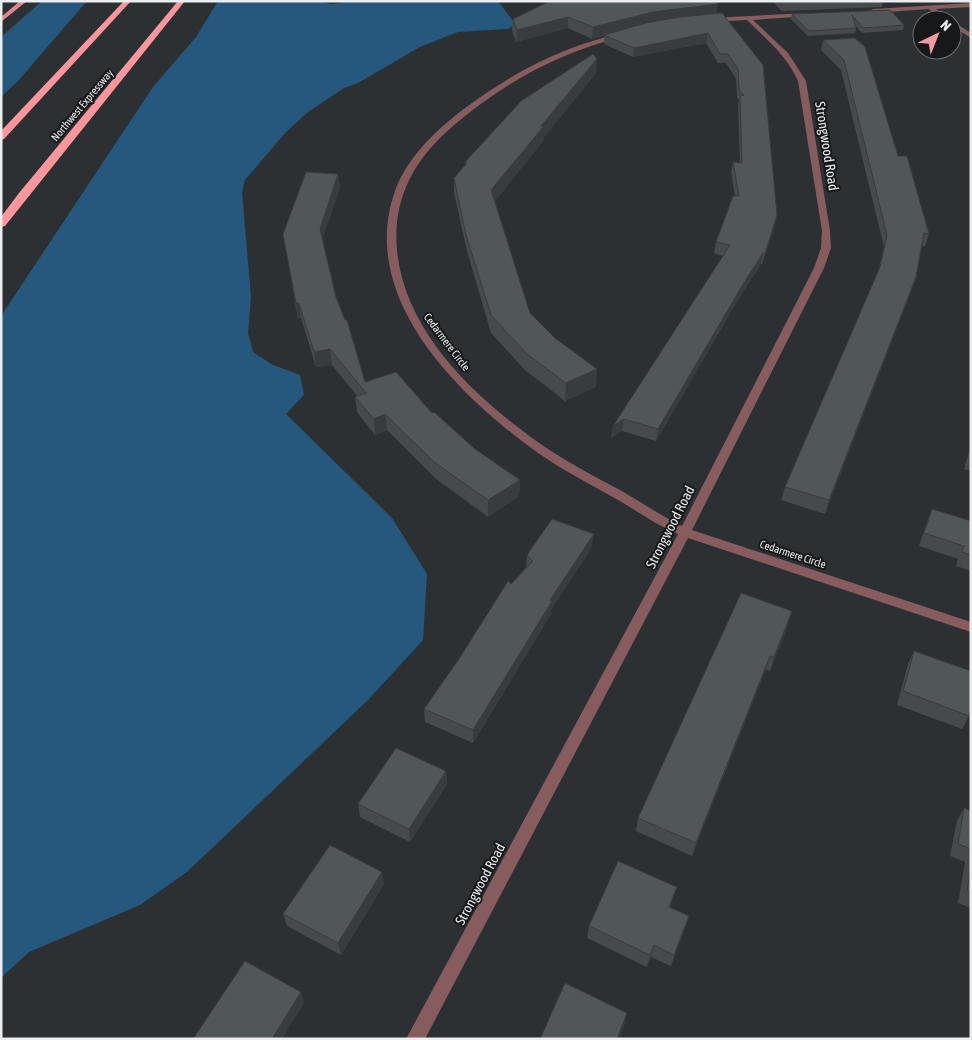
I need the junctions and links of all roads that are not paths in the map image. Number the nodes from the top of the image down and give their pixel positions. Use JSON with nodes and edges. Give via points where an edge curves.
{"nodes":[{"id":1,"x":24,"y":1,"type":"edge"},
{"id":2,"x":128,"y":1,"type":"edge"},
{"id":3,"x":182,"y":1,"type":"edge"},
{"id":4,"x":922,"y":1,"type":"edge"},
{"id":5,"x":971,"y":5,"type":"edge"},
{"id":6,"x":930,"y":8,"type":"junction"},
{"id":7,"x":933,"y":10,"type":"edge"},
{"id":8,"x":863,"y":12,"type":"edge"},
{"id":9,"x":815,"y":14,"type":"edge"},
{"id":10,"x":748,"y":18,"type":"junction"},
{"id":11,"x":1,"y":20,"type":"edge"},
{"id":12,"x":700,"y":22,"type":"edge"},
{"id":13,"x":628,"y":34,"type":"edge"},
{"id":14,"x":1,"y":137,"type":"edge"},
{"id":15,"x":1,"y":224,"type":"edge"},
{"id":16,"x":685,"y":532,"type":"junction"},
{"id":17,"x":971,"y":628,"type":"edge"},
{"id":18,"x":415,"y":1039,"type":"edge"}],
"edges":[{"from":1,"to":11,"type":"main road"},
{"from":2,"to":14,"type":"highway"},
{"from":3,"to":15,"type":"highway","name":"Northwest Expressway"},
{"from":4,"to":6,"type":"street"},
{"from":5,"to":6,"type":"street"},
{"from":6,"to":7,"type":"street"},
{"from":6,"to":8,"type":"street"},
{"from":9,"to":10,"type":"street"},
{"from":10,"to":12,"type":"street"},
{"from":10,"to":16,"type":"street","name":"Strongwood Road","via":[[790,60],[802,81],[826,248],[819,268]]},
{"from":13,"to":16,"type":"street","name":"Cedarmere Circle","via":[[570,51],[521,74],[436,137],[403,181],[394,205],[391,252],[396,283],[410,314],[455,376],[495,413],[544,451]]},
{"from":16,"to":17,"type":"street","name":"Cedarmere Circle"},
{"from":16,"to":18,"type":"street","name":"Strongwood Road"}]}
